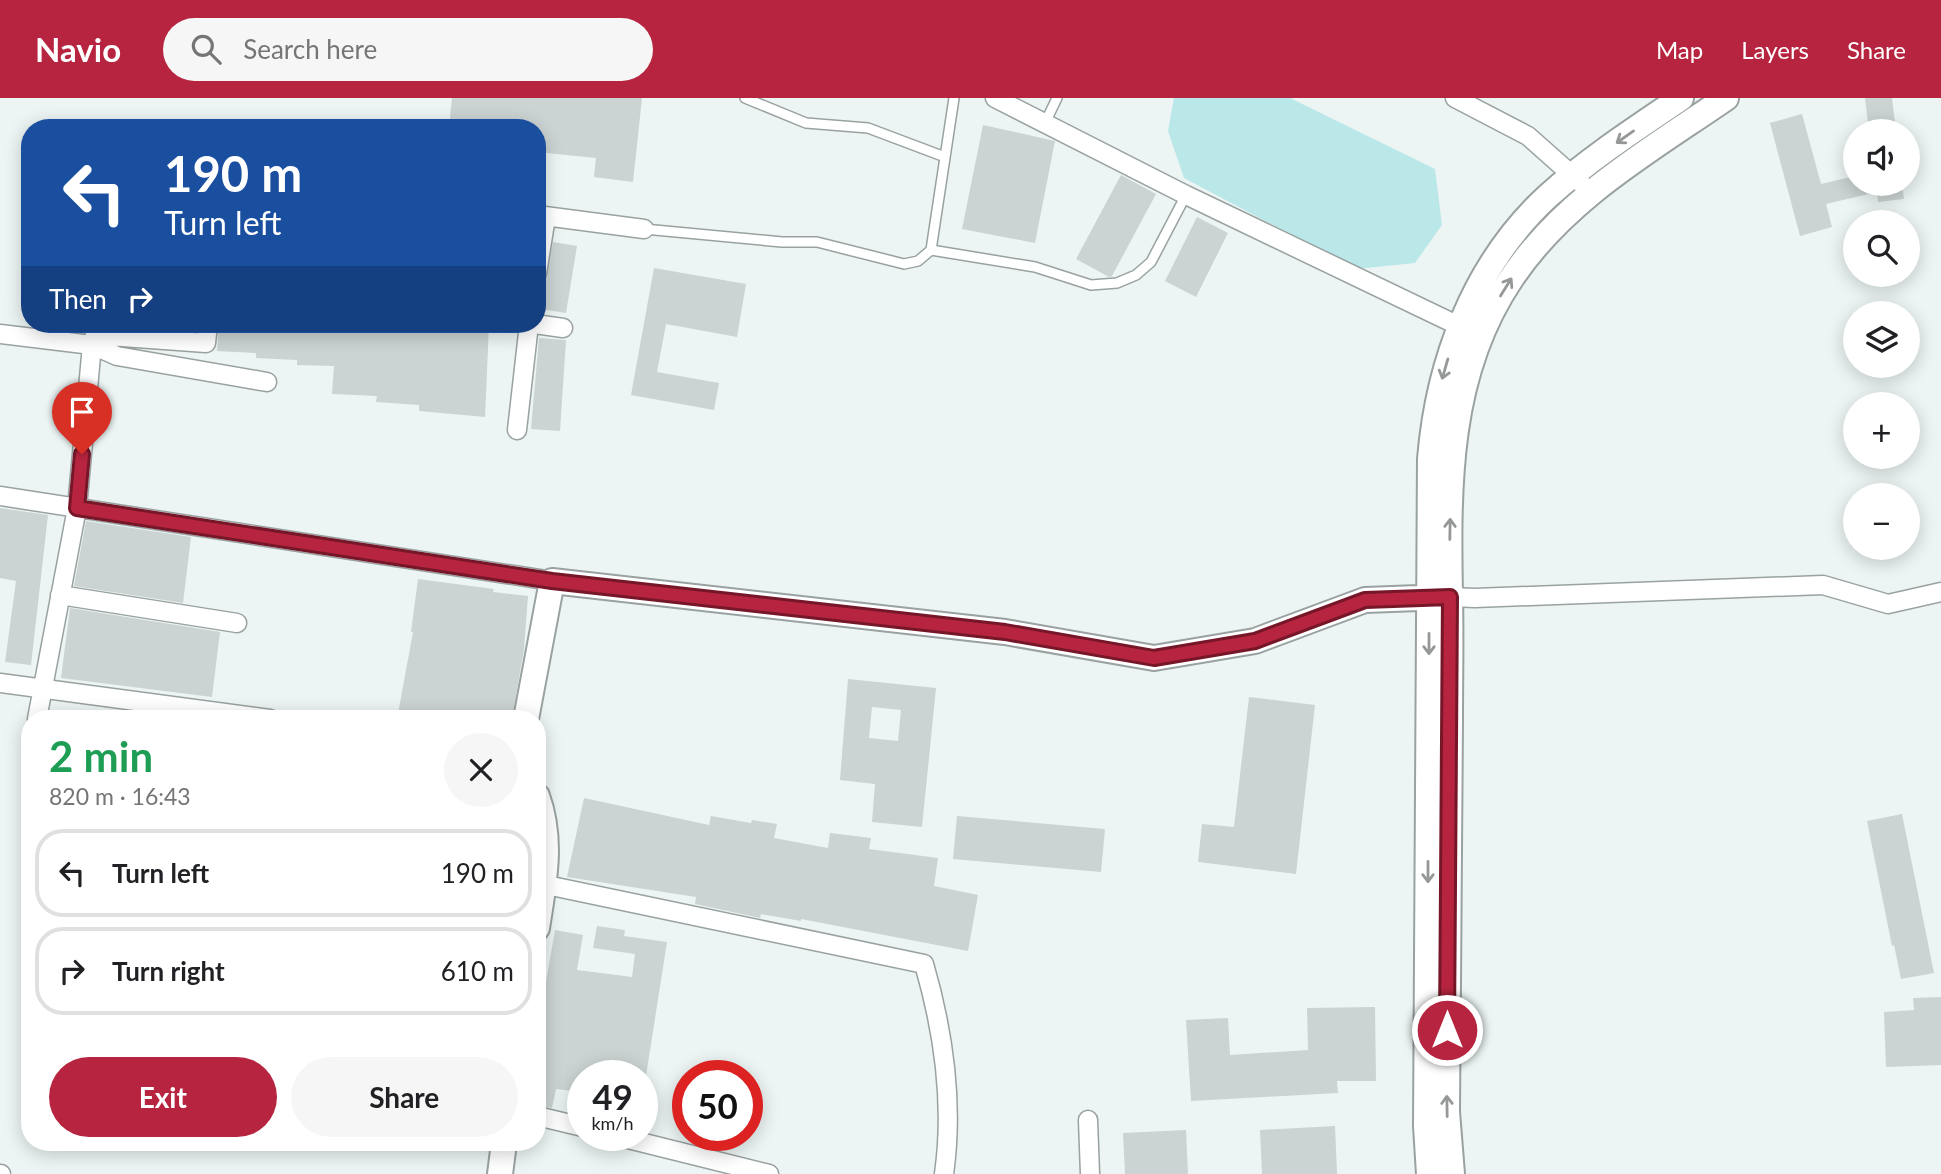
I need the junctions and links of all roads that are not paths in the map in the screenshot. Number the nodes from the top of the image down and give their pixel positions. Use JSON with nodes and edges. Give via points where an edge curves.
{"nodes":[{"id":1,"x":745,"y":98,"type":"edge"},
{"id":2,"x":954,"y":98,"type":"edge"},
{"id":3,"x":995,"y":98,"type":"edge"},
{"id":4,"x":1057,"y":98,"type":"edge"},
{"id":5,"x":1455,"y":98,"type":"edge"},
{"id":6,"x":1681,"y":98,"type":"edge"},
{"id":7,"x":1726,"y":98,"type":"edge"},
{"id":8,"x":1483,"y":103,"type":"edge"},
{"id":9,"x":1045,"y":123,"type":"junction"},
{"id":10,"x":945,"y":157,"type":"junction"},
{"id":11,"x":1572,"y":176,"type":"junction"},
{"id":12,"x":1591,"y":192,"type":"junction"},
{"id":13,"x":1186,"y":195,"type":"junction"},
{"id":14,"x":546,"y":217,"type":"edge"},
{"id":15,"x":644,"y":229,"type":"joint"},
{"id":16,"x":931,"y":250,"type":"junction"},
{"id":17,"x":546,"y":326,"type":"edge"},
{"id":18,"x":1460,"y":326,"type":"junction"},
{"id":19,"x":563,"y":328,"type":"dead end"},
{"id":20,"x":207,"y":333,"type":"edge"},
{"id":21,"x":528,"y":333,"type":"edge"},
{"id":22,"x":0,"y":334,"type":"edge"},
{"id":23,"x":95,"y":334,"type":"edge"},
{"id":24,"x":267,"y":382,"type":"dead end"},
{"id":25,"x":517,"y":430,"type":"dead end"},
{"id":26,"x":0,"y":496,"type":"edge"},
{"id":27,"x":77,"y":508,"type":"junction"},
{"id":28,"x":552,"y":581,"type":"junction"},
{"id":29,"x":1941,"y":592,"type":"edge"},
{"id":30,"x":60,"y":595,"type":"junction"},
{"id":31,"x":1440,"y":597,"type":"junction"},
{"id":32,"x":237,"y":624,"type":"dead end"},
{"id":33,"x":0,"y":682,"type":"edge"},
{"id":34,"x":43,"y":689,"type":"junction"},
{"id":35,"x":39,"y":710,"type":"edge"},
{"id":36,"x":202,"y":710,"type":"edge"},
{"id":37,"x":528,"y":710,"type":"edge"},
{"id":38,"x":546,"y":837,"type":"edge"},
{"id":39,"x":546,"y":859,"type":"edge"},
{"id":40,"x":546,"y":884,"type":"edge"},
{"id":41,"x":546,"y":1118,"type":"edge"},
{"id":42,"x":1088,"y":1120,"type":"dead end"},
{"id":43,"x":567,"y":1123,"type":"edge"},
{"id":44,"x":658,"y":1146,"type":"edge"},
{"id":45,"x":503,"y":1151,"type":"edge"},
{"id":46,"x":500,"y":1174,"type":"edge"},
{"id":47,"x":769,"y":1174,"type":"edge"},
{"id":48,"x":944,"y":1174,"type":"edge"},
{"id":49,"x":1090,"y":1174,"type":"edge"},
{"id":50,"x":1429,"y":1174,"type":"edge"},
{"id":51,"x":1452,"y":1174,"type":"edge"}],
"edges":[{"from":1,"to":10,"type":"lane","via":[[806,123],[868,128]]},
{"from":2,"to":10,"type":"lane"},
{"from":3,"to":9,"type":"street"},
{"from":4,"to":9,"type":"lane"},
{"from":5,"to":8,"type":"street"},
{"from":6,"to":11,"type":"main road","one_way":true},
{"from":7,"to":12,"type":"main road"},
{"from":8,"to":11,"type":"street"},
{"from":9,"to":13,"type":"street"},
{"from":10,"to":16,"type":"lane"},
{"from":11,"to":12,"type":"street"},
{"from":11,"to":18,"type":"main road","via":[[1510,239],[1477,289]]},
{"from":31,"to":12,"type":"main road","one_way":true,"via":[[1452,439],[1472,356],[1495,305],[1525,258]]},
{"from":13,"to":16,"type":"lane","via":[[1152,262],[1117,283],[1091,285],[1035,267]]},
{"from":13,"to":18,"type":"street"},
{"from":14,"to":15,"type":"street"},
{"from":15,"to":16,"type":"lane","via":[[817,242],[904,264],[918,261]]},
{"from":17,"to":19,"type":"street"},
{"from":18,"to":31,"type":"main road","one_way":true,"via":[[1444,371],[1433,429]]},
{"from":20,"to":23,"type":"street","via":[[206,343]]},
{"from":21,"to":25,"type":"street"},
{"from":22,"to":23,"type":"street"},
{"from":23,"to":24,"type":"street","via":[[117,356]]},
{"from":23,"to":27,"type":"street"},
{"from":26,"to":27,"type":"street"},
{"from":27,"to":28,"type":"street"},
{"from":27,"to":30,"type":"street"},
{"from":28,"to":31,"type":"main road","via":[[1005,632],[1154,658],[1255,641],[1365,600]]},
{"from":28,"to":37,"type":"main road"},
{"from":29,"to":31,"type":"street","via":[[1888,604],[1823,585]]},
{"from":30,"to":32,"type":"street"},
{"from":30,"to":34,"type":"street"},
{"from":31,"to":50,"type":"main road","one_way":true,"via":[[1426,1126]]},
{"from":51,"to":31,"type":"main road","one_way":true,"via":[[1447,1112]]},
{"from":33,"to":34,"type":"street"},
{"from":34,"to":35,"type":"street"},
{"from":34,"to":36,"type":"street"},
{"from":38,"to":39,"type":"main road"},
{"from":40,"to":48,"type":"street","via":[[924,964],[946,1072]]},
{"from":41,"to":43,"type":"street"},
{"from":42,"to":49,"type":"street"},
{"from":44,"to":47,"type":"street"},
{"from":45,"to":46,"type":"main road"}]}
